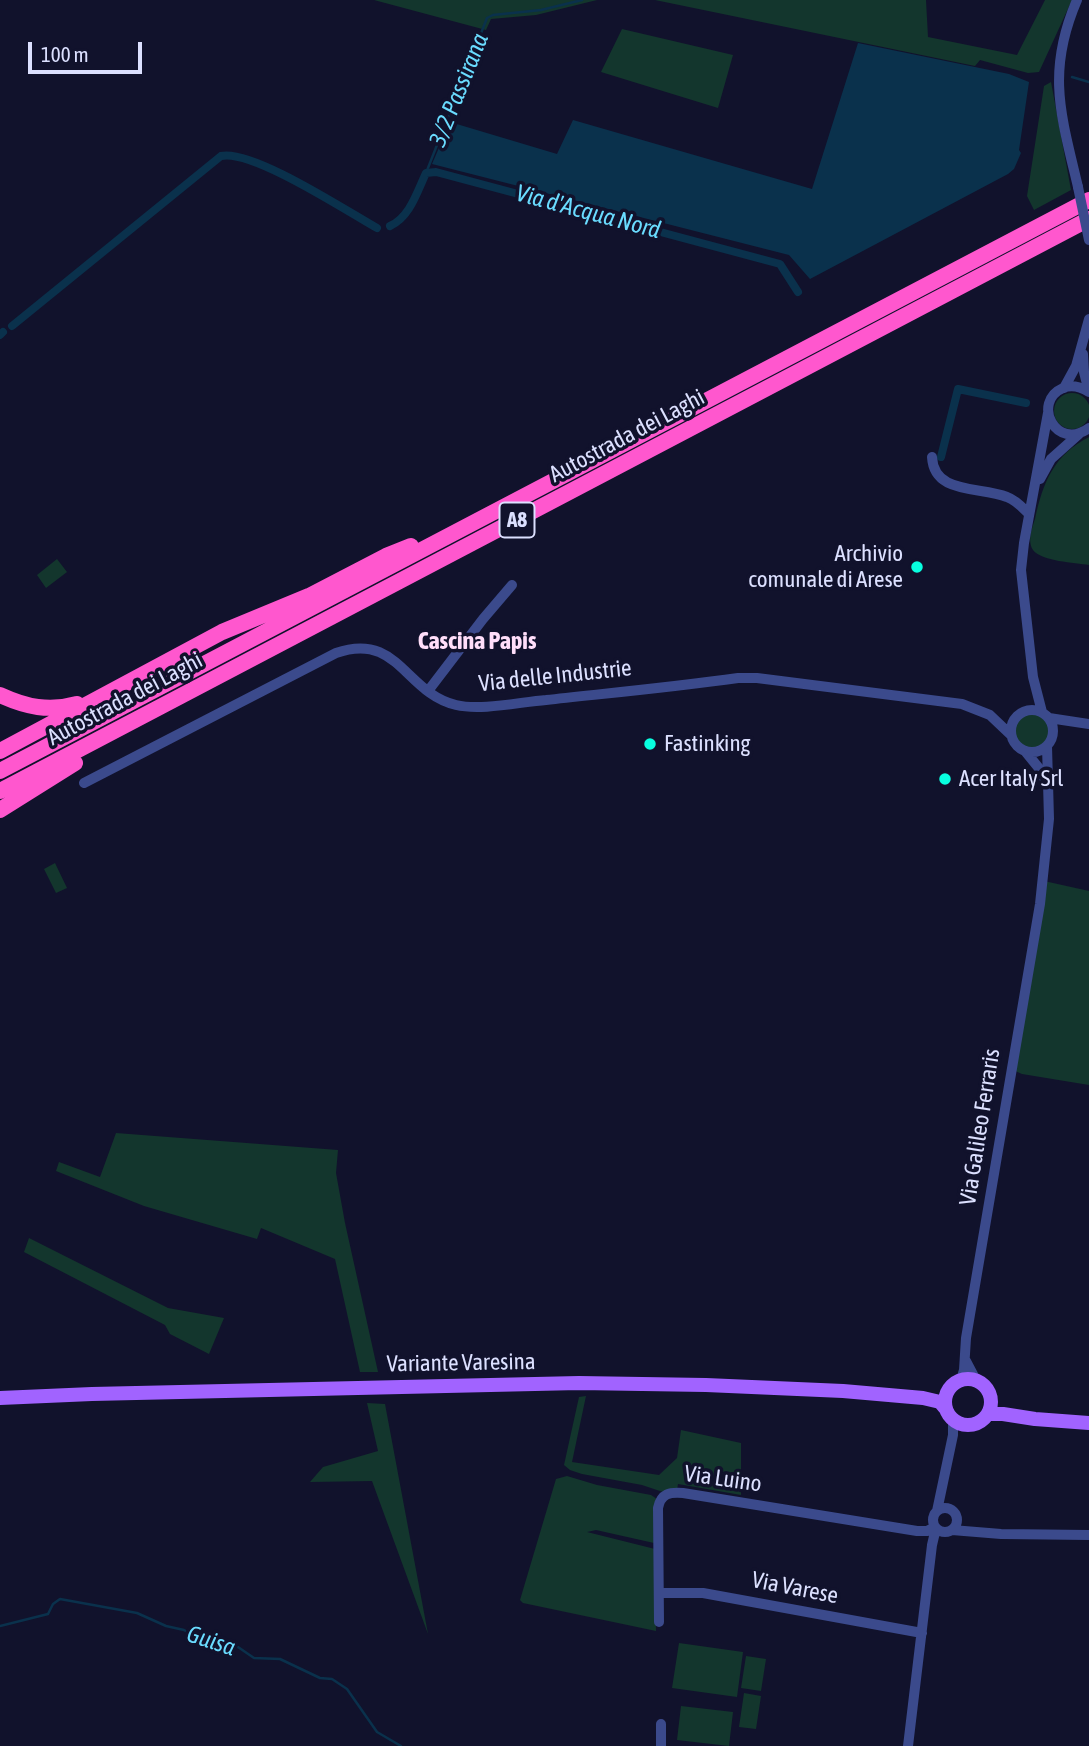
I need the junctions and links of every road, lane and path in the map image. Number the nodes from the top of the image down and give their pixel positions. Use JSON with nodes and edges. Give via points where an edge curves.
{"nodes":[{"id":1,"x":1077,"y":0,"type":"edge"},
{"id":2,"x":1089,"y":200,"type":"edge"},
{"id":3,"x":1089,"y":219,"type":"edge"},
{"id":4,"x":1089,"y":240,"type":"edge"},
{"id":5,"x":1089,"y":319,"type":"edge"},
{"id":6,"x":1083,"y":344,"type":"junction"},
{"id":7,"x":1064,"y":387,"type":"junction"},
{"id":8,"x":1089,"y":392,"type":"edge"},
{"id":9,"x":1048,"y":413,"type":"junction"},
{"id":10,"x":1086,"y":430,"type":"edge"},
{"id":11,"x":932,"y":457,"type":"dead end"},
{"id":12,"x":1034,"y":491,"type":"junction"},
{"id":13,"x":1009,"y":497,"type":"junction"},
{"id":14,"x":1029,"y":514,"type":"junction"},
{"id":15,"x":482,"y":519,"type":"junction"},
{"id":16,"x":512,"y":584,"type":"dead end"},
{"id":17,"x":149,"y":670,"type":"junction"},
{"id":18,"x":1033,"y":677,"type":"junction"},
{"id":19,"x":194,"y":689,"type":"junction"},
{"id":20,"x":428,"y":691,"type":"junction"},
{"id":21,"x":0,"y":695,"type":"edge"},
{"id":22,"x":1020,"y":714,"type":"junction"},
{"id":23,"x":990,"y":715,"type":"junction"},
{"id":24,"x":1046,"y":715,"type":"junction"},
{"id":25,"x":1083,"y":724,"type":"edge"},
{"id":26,"x":1010,"y":734,"type":"junction"},
{"id":27,"x":1050,"y":742,"type":"junction"},
{"id":28,"x":0,"y":751,"type":"edge"},
{"id":29,"x":1025,"y":751,"type":"junction"},
{"id":30,"x":0,"y":771,"type":"edge"},
{"id":31,"x":83,"y":783,"type":"dead end"},
{"id":32,"x":1048,"y":787,"type":"junction"},
{"id":33,"x":0,"y":791,"type":"edge"},
{"id":34,"x":0,"y":810,"type":"edge"},
{"id":35,"x":965,"y":1357,"type":"junction"},
{"id":36,"x":961,"y":1380,"type":"junction"},
{"id":37,"x":976,"y":1380,"type":"junction"},
{"id":38,"x":948,"y":1390,"type":"junction"},
{"id":39,"x":0,"y":1398,"type":"edge"},
{"id":40,"x":923,"y":1398,"type":"junction"},
{"id":41,"x":989,"y":1407,"type":"junction"},
{"id":42,"x":955,"y":1418,"type":"junction"},
{"id":43,"x":1089,"y":1423,"type":"edge"},
{"id":44,"x":944,"y":1472,"type":"junction"},
{"id":45,"x":954,"y":1513,"type":"junction"},
{"id":46,"x":939,"y":1525,"type":"junction"},
{"id":47,"x":982,"y":1532,"type":"junction"},
{"id":48,"x":1089,"y":1535,"type":"edge"},
{"id":49,"x":659,"y":1594,"type":"junction"},
{"id":50,"x":659,"y":1622,"type":"dead end"},
{"id":51,"x":922,"y":1633,"type":"junction"},
{"id":52,"x":661,"y":1724,"type":"dead end"},
{"id":53,"x":661,"y":1746,"type":"edge"},
{"id":54,"x":908,"y":1746,"type":"edge"}],
"edges":[{"from":1,"to":4,"type":"street","bridge":true,"via":[[1062,45],[1058,84]]},
{"from":2,"to":15,"type":"highway","name":"Autostrada dei Laghi","number":"A8"},
{"from":3,"to":19,"type":"highway","name":"Autostrada dei Laghi","number":"A8"},
{"from":5,"to":6,"type":"street"},
{"from":6,"to":7,"type":"street"},
{"from":6,"to":8,"type":"street"},
{"from":7,"to":8,"type":"street","via":[[1077,386]]},
{"from":7,"to":9,"type":"street","via":[[1052,397]]},
{"from":9,"to":10,"type":"street","via":[[1052,425],[1062,433]]},
{"from":9,"to":12,"type":"street"},
{"from":10,"to":12,"type":"street","via":[[1051,459]]},
{"from":11,"to":13,"type":"street","via":[[933,470],[943,481]]},
{"from":12,"to":13,"type":"street"},
{"from":12,"to":14,"type":"street"},
{"from":13,"to":14,"type":"street"},
{"from":14,"to":18,"type":"street","via":[[1021,584]]},
{"from":15,"to":17,"type":"highway","via":[[386,556]]},
{"from":15,"to":30,"type":"highway","name":"Autostrada dei Laghi","number":"A8"},
{"from":16,"to":20,"type":"street"},
{"from":17,"to":21,"type":"highway","via":[[65,708],[34,708]]},
{"from":17,"to":28,"type":"highway"},
{"from":18,"to":22,"type":"street"},
{"from":18,"to":24,"type":"street"},
{"from":19,"to":33,"type":"highway","name":"Autostrada dei Laghi","number":"A8"},
{"from":19,"to":34,"type":"highway","via":[[115,743],[63,769]]},
{"from":20,"to":23,"type":"street","name":"Via delle Industrie","via":[[451,703],[476,706],[757,678],[952,702]]},
{"from":20,"to":31,"type":"street","name":"Via delle Industrie","via":[[382,653],[367,647],[348,649]]},
{"from":22,"to":23,"type":"street","name":"Via delle Industrie"},
{"from":22,"to":24,"type":"street"},
{"from":22,"to":26,"type":"street"},
{"from":23,"to":26,"type":"street","name":"Via delle Industrie"},
{"from":24,"to":25,"type":"street"},
{"from":24,"to":27,"type":"street","via":[[1052,724]]},
{"from":25,"to":27,"type":"street"},
{"from":26,"to":29,"type":"street","via":[[1015,745]]},
{"from":27,"to":29,"type":"street","via":[[1037,752]]},
{"from":27,"to":32,"type":"street","name":"Via Galileo Ferraris"},
{"from":29,"to":32,"type":"street"},
{"from":32,"to":35,"type":"street","name":"Via Galileo Ferraris","via":[[1040,904]]},
{"from":35,"to":36,"type":"street","name":"Via Galileo Ferraris"},
{"from":35,"to":37,"type":"street"},
{"from":36,"to":37,"type":"main road"},
{"from":36,"to":38,"type":"main road","name":"Variante Varesina"},
{"from":37,"to":41,"type":"main road","via":[[988,1390]]},
{"from":38,"to":40,"type":"main road","name":"Variante Varesina"},
{"from":38,"to":42,"type":"main road","via":[[945,1398]]},
{"from":39,"to":40,"type":"main road","name":"Variante Varesina","via":[[579,1382]]},
{"from":40,"to":42,"type":"main road","name":"Variante Varesina","via":[[940,1402]]},
{"from":41,"to":42,"type":"main road","via":[[976,1424]]},
{"from":41,"to":43,"type":"main road","via":[[1035,1419]]},
{"from":42,"to":44,"type":"street"},
{"from":44,"to":45,"type":"street","via":[[947,1501]]},
{"from":44,"to":46,"type":"street"},
{"from":45,"to":46,"type":"street","via":[[944,1508]]},
{"from":45,"to":46,"type":"street","via":[[956,1526]]},
{"from":45,"to":47,"type":"street","via":[[965,1525]]},
{"from":46,"to":47,"type":"street"},
{"from":46,"to":49,"type":"street","name":"Via Luino","via":[[903,1529],[668,1493],[658,1508]]},
{"from":46,"to":51,"type":"street"},
{"from":47,"to":48,"type":"street"},
{"from":49,"to":50,"type":"street","name":"Via Luino"},
{"from":49,"to":51,"type":"street","name":"Via Varese","via":[[703,1593]]},
{"from":51,"to":54,"type":"street"},
{"from":52,"to":53,"type":"street"}]}
